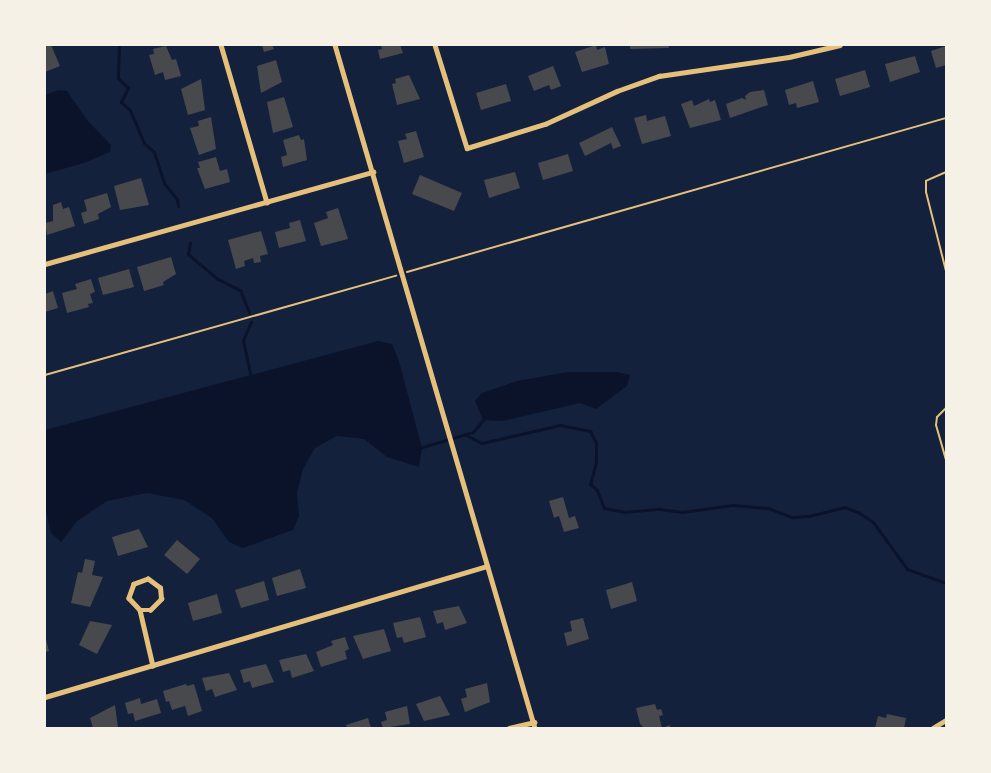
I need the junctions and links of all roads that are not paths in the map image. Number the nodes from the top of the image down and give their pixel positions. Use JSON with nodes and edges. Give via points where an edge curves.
{"nodes":[{"id":1,"x":221,"y":45,"type":"edge"},
{"id":2,"x":335,"y":45,"type":"edge"},
{"id":3,"x":435,"y":45,"type":"edge"},
{"id":4,"x":840,"y":45,"type":"edge"},
{"id":5,"x":373,"y":172,"type":"junction"},
{"id":6,"x":946,"y":172,"type":"edge"},
{"id":7,"x":267,"y":202,"type":"junction"},
{"id":8,"x":45,"y":264,"type":"edge"},
{"id":9,"x":946,"y":271,"type":"edge"},
{"id":10,"x":946,"y":408,"type":"edge"},
{"id":11,"x":946,"y":459,"type":"edge"},
{"id":12,"x":487,"y":566,"type":"junction"},
{"id":13,"x":140,"y":610,"type":"junction"},
{"id":14,"x":153,"y":666,"type":"junction"},
{"id":15,"x":45,"y":697,"type":"edge"},
{"id":16,"x":946,"y":720,"type":"edge"},
{"id":17,"x":534,"y":722,"type":"junction"},
{"id":18,"x":509,"y":728,"type":"edge"},
{"id":19,"x":535,"y":728,"type":"edge"},
{"id":20,"x":933,"y":728,"type":"edge"}],
"edges":[{"from":1,"to":7,"type":"street"},
{"from":2,"to":5,"type":"street"},
{"from":3,"to":4,"type":"street","via":[[467,148],[544,124],[659,76],[701,67],[789,57]]},
{"from":5,"to":7,"type":"street"},
{"from":5,"to":12,"type":"street"},
{"from":6,"to":9,"type":"lane","via":[[926,181]]},
{"from":7,"to":8,"type":"street"},
{"from":10,"to":11,"type":"lane","via":[[937,417],[936,426]]},
{"from":12,"to":14,"type":"street"},
{"from":12,"to":17,"type":"street"},
{"from":13,"to":13,"type":"street","via":[[155,608],[161,598],[160,588],[148,579],[138,581],[130,593],[131,603]]},
{"from":13,"to":14,"type":"street"},
{"from":14,"to":15,"type":"street"},
{"from":16,"to":20,"type":"street"},
{"from":17,"to":18,"type":"street"},
{"from":17,"to":19,"type":"street"}]}
